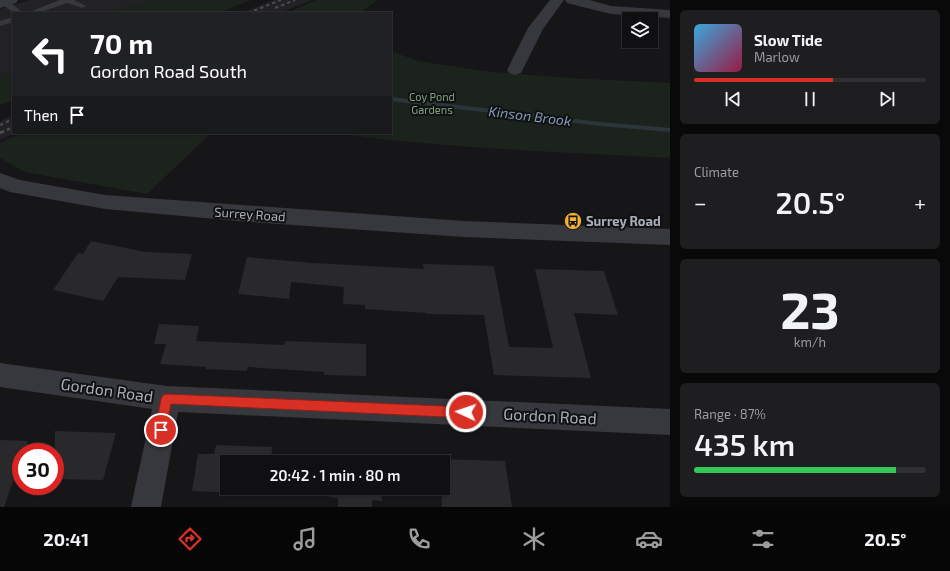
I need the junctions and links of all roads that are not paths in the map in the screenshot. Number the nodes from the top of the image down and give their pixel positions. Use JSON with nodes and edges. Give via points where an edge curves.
{"nodes":[{"id":1,"x":557,"y":0,"type":"edge"},
{"id":2,"x":572,"y":0,"type":"edge"},
{"id":3,"x":5,"y":2,"type":"edge"},
{"id":4,"x":82,"y":6,"type":"dead end"},
{"id":5,"x":17,"y":12,"type":"edge"},
{"id":6,"x":34,"y":12,"type":"edge"},
{"id":7,"x":670,"y":14,"type":"edge"},
{"id":8,"x":12,"y":19,"type":"edge"},
{"id":9,"x":0,"y":24,"type":"edge"},
{"id":10,"x":515,"y":70,"type":"dead end"},
{"id":11,"x":0,"y":180,"type":"edge"},
{"id":12,"x":670,"y":237,"type":"edge"},
{"id":13,"x":0,"y":375,"type":"edge"},
{"id":14,"x":167,"y":399,"type":"junction"},
{"id":15,"x":670,"y":422,"type":"edge"},
{"id":16,"x":146,"y":507,"type":"edge"}],
"edges":[{"from":1,"to":10,"type":"street","via":[[536,28]]},
{"from":2,"to":7,"type":"street","via":[[611,10]]},
{"from":3,"to":5,"type":"lane"},
{"from":4,"to":6,"type":"lane","via":[[67,0]]},
{"from":8,"to":9,"type":"lane"},
{"from":11,"to":12,"type":"street","name":"Surrey Road","via":[[17,187],[105,202],[464,229]]},
{"from":13,"to":14,"type":"street","name":"Gordon Road"},
{"from":14,"to":15,"type":"street","name":"Gordon Road"},
{"from":14,"to":16,"type":"street"}]}
